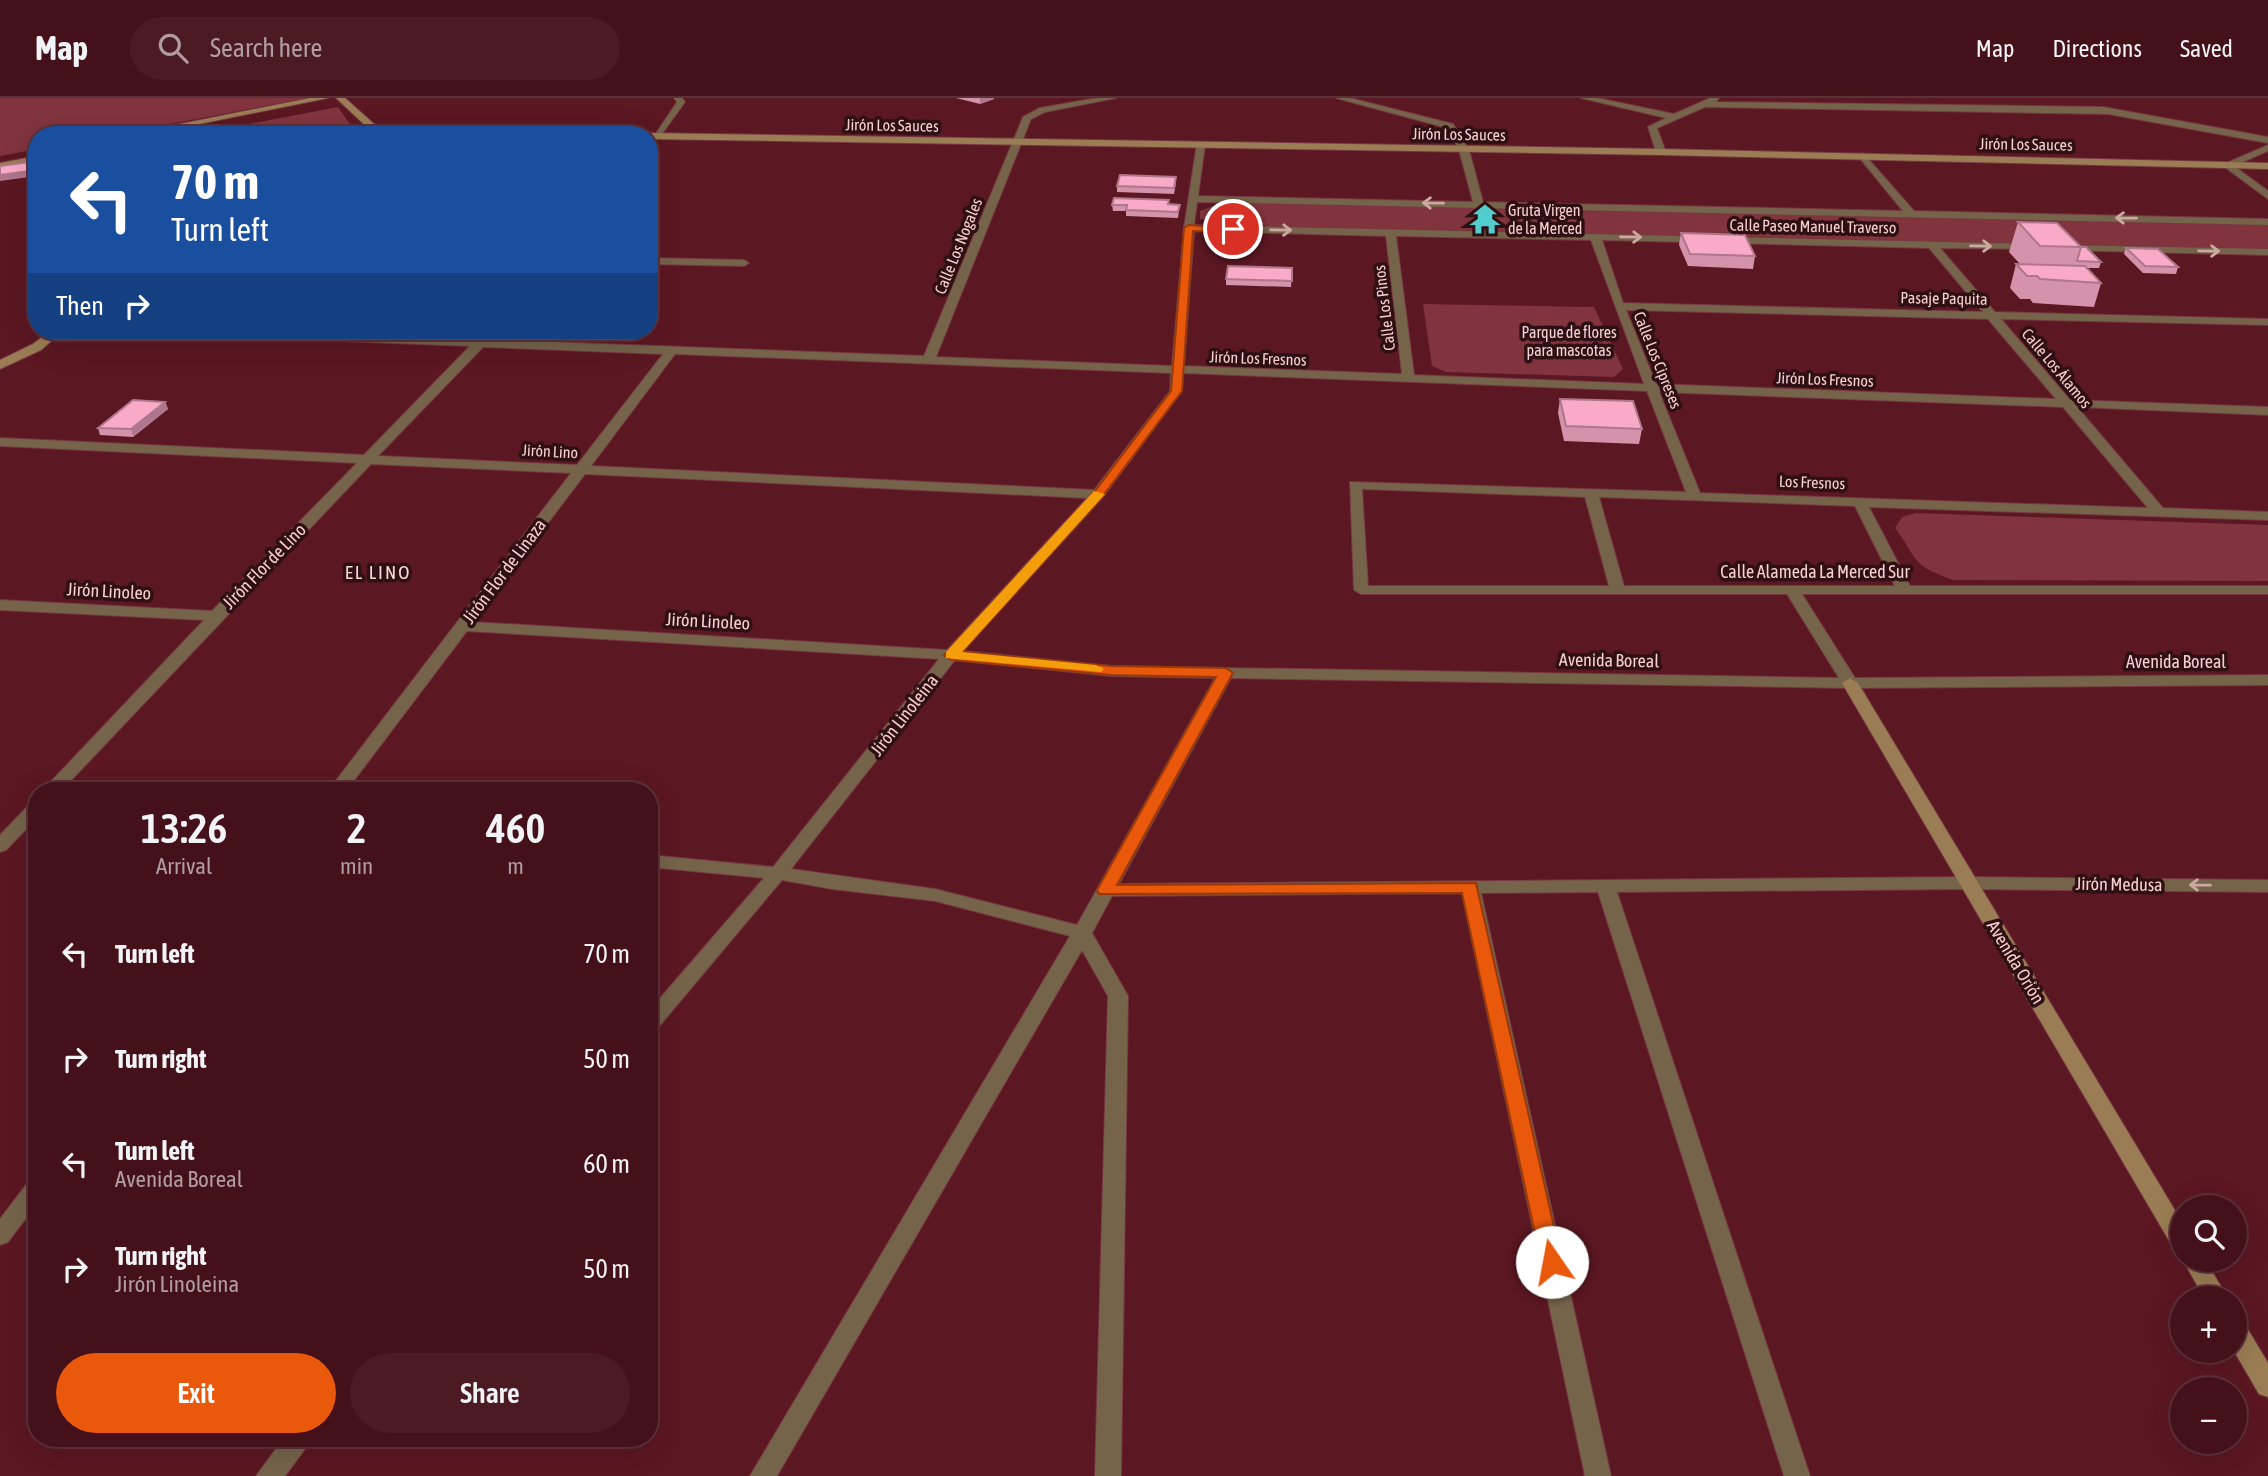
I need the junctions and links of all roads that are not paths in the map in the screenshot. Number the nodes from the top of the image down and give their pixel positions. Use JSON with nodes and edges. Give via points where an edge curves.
{"nodes":[{"id":1,"x":324,"y":98,"type":"edge"},
{"id":2,"x":359,"y":98,"type":"edge"},
{"id":3,"x":678,"y":98,"type":"edge"},
{"id":4,"x":1112,"y":98,"type":"edge"},
{"id":5,"x":1340,"y":98,"type":"edge"},
{"id":6,"x":1586,"y":98,"type":"edge"},
{"id":7,"x":1718,"y":98,"type":"edge"},
{"id":8,"x":2041,"y":98,"type":"edge"},
{"id":9,"x":343,"y":100,"type":"edge"},
{"id":10,"x":1704,"y":104,"type":"junction"},
{"id":11,"x":2112,"y":111,"type":"junction"},
{"id":12,"x":1676,"y":117,"type":"junction"},
{"id":13,"x":176,"y":126,"type":"edge"},
{"id":14,"x":211,"y":126,"type":"edge"},
{"id":15,"x":371,"y":126,"type":"edge"},
{"id":16,"x":658,"y":129,"type":"edge"},
{"id":17,"x":658,"y":136,"type":"edge"},
{"id":18,"x":2268,"y":140,"type":"edge"},
{"id":19,"x":1016,"y":142,"type":"junction"},
{"id":20,"x":1200,"y":145,"type":"junction"},
{"id":21,"x":2268,"y":148,"type":"edge"},
{"id":22,"x":1464,"y":150,"type":"junction"},
{"id":23,"x":1661,"y":152,"type":"junction"},
{"id":24,"x":28,"y":153,"type":"edge"},
{"id":25,"x":1863,"y":156,"type":"junction"},
{"id":26,"x":0,"y":158,"type":"edge"},
{"id":27,"x":28,"y":161,"type":"edge"},
{"id":28,"x":2227,"y":165,"type":"junction"},
{"id":29,"x":0,"y":166,"type":"edge"},
{"id":30,"x":2268,"y":166,"type":"edge"},
{"id":31,"x":2268,"y":197,"type":"edge"},
{"id":32,"x":1193,"y":199,"type":"junction"},
{"id":33,"x":1479,"y":204,"type":"junction"},
{"id":34,"x":1910,"y":213,"type":"junction"},
{"id":35,"x":2268,"y":222,"type":"edge"},
{"id":36,"x":1189,"y":228,"type":"junction"},
{"id":37,"x":1391,"y":233,"type":"junction"},
{"id":38,"x":1595,"y":236,"type":"junction"},
{"id":39,"x":1931,"y":245,"type":"junction"},
{"id":40,"x":2039,"y":247,"type":"edge"},
{"id":41,"x":2053,"y":247,"type":"edge"},
{"id":42,"x":2268,"y":252,"type":"edge"},
{"id":43,"x":658,"y":261,"type":"edge"},
{"id":44,"x":744,"y":263,"type":"dead end"},
{"id":45,"x":1619,"y":306,"type":"junction"},
{"id":46,"x":1991,"y":315,"type":"junction"},
{"id":47,"x":2268,"y":321,"type":"edge"},
{"id":48,"x":46,"y":340,"type":"edge"},
{"id":49,"x":401,"y":340,"type":"edge"},
{"id":50,"x":480,"y":343,"type":"junction"},
{"id":51,"x":671,"y":351,"type":"junction"},
{"id":52,"x":928,"y":361,"type":"junction"},
{"id":53,"x":0,"y":365,"type":"edge"},
{"id":54,"x":1175,"y":371,"type":"junction"},
{"id":55,"x":1408,"y":378,"type":"junction"},
{"id":56,"x":1653,"y":388,"type":"junction"},
{"id":57,"x":2066,"y":403,"type":"junction"},
{"id":58,"x":2268,"y":411,"type":"edge"},
{"id":59,"x":0,"y":442,"type":"edge"},
{"id":60,"x":367,"y":460,"type":"junction"},
{"id":61,"x":580,"y":470,"type":"junction"},
{"id":62,"x":1591,"y":492,"type":"junction"},
{"id":63,"x":1098,"y":495,"type":"junction"},
{"id":64,"x":1694,"y":495,"type":"junction"},
{"id":65,"x":1860,"y":502,"type":"junction"},
{"id":66,"x":2159,"y":512,"type":"junction"},
{"id":67,"x":2268,"y":516,"type":"edge"},
{"id":68,"x":1361,"y":590,"type":"joint"},
{"id":69,"x":1618,"y":590,"type":"junction"},
{"id":70,"x":1792,"y":590,"type":"junction"},
{"id":71,"x":1905,"y":590,"type":"junction"},
{"id":72,"x":2268,"y":590,"type":"edge"},
{"id":73,"x":0,"y":605,"type":"edge"},
{"id":74,"x":216,"y":616,"type":"junction"},
{"id":75,"x":463,"y":626,"type":"junction"},
{"id":76,"x":951,"y":655,"type":"junction"},
{"id":77,"x":1226,"y":673,"type":"junction"},
{"id":78,"x":2268,"y":680,"type":"edge"},
{"id":79,"x":1850,"y":683,"type":"junction"},
{"id":80,"x":59,"y":782,"type":"edge"},
{"id":81,"x":344,"y":782,"type":"edge"},
{"id":82,"x":28,"y":816,"type":"edge"},
{"id":83,"x":0,"y":821,"type":"edge"},
{"id":84,"x":22,"y":822,"type":"junction"},
{"id":85,"x":0,"y":846,"type":"edge"},
{"id":86,"x":658,"y":862,"type":"edge"},
{"id":87,"x":778,"y":873,"type":"junction"},
{"id":88,"x":1969,"y":883,"type":"junction"},
{"id":89,"x":1606,"y":886,"type":"junction"},
{"id":90,"x":2268,"y":886,"type":"edge"},
{"id":91,"x":1470,"y":887,"type":"junction"},
{"id":92,"x":1105,"y":890,"type":"junction"},
{"id":93,"x":1082,"y":933,"type":"junction"},
{"id":94,"x":658,"y":1014,"type":"edge"},
{"id":95,"x":28,"y":1199,"type":"edge"},
{"id":96,"x":2170,"y":1222,"type":"edge"},
{"id":97,"x":0,"y":1236,"type":"edge"},
{"id":98,"x":2247,"y":1350,"type":"edge"},
{"id":99,"x":2268,"y":1386,"type":"edge"},
{"id":100,"x":293,"y":1447,"type":"edge"},
{"id":101,"x":269,"y":1476,"type":"edge"},
{"id":102,"x":763,"y":1476,"type":"edge"},
{"id":103,"x":1108,"y":1476,"type":"edge"},
{"id":104,"x":1598,"y":1476,"type":"edge"},
{"id":105,"x":1797,"y":1476,"type":"edge"}],
"edges":[{"from":1,"to":13,"type":"street"},
{"from":2,"to":9,"type":"street"},
{"from":3,"to":16,"type":"street","via":[[681,102]]},
{"from":4,"to":19,"type":"street","name":"Calle Los Nogales","via":[[1035,113],[1027,117]]},
{"from":5,"to":22,"type":"street","via":[[1444,123],[1454,130]]},
{"from":6,"to":12,"type":"street"},
{"from":7,"to":10,"type":"street"},
{"from":8,"to":11,"type":"street"},
{"from":9,"to":14,"type":"street"},
{"from":9,"to":15,"type":"street"},
{"from":10,"to":11,"type":"street"},
{"from":10,"to":12,"type":"street"},
{"from":11,"to":18,"type":"street"},
{"from":12,"to":23,"type":"street","via":[[1652,127]]},
{"from":17,"to":19,"type":"street","name":"Jirón Los Sauces"},
{"from":19,"to":20,"type":"street","name":"Jirón Los Sauces"},
{"from":19,"to":52,"type":"street","name":"Calle Los Nogales"},
{"from":20,"to":22,"type":"street","name":"Jirón Los Sauces"},
{"from":20,"to":32,"type":"street","name":"Jirón Linoleina"},
{"from":21,"to":28,"type":"street"},
{"from":22,"to":23,"type":"street","name":"Jirón Los Sauces"},
{"from":22,"to":33,"type":"street"},
{"from":23,"to":25,"type":"street","name":"Jirón Los Sauces"},
{"from":24,"to":26,"type":"street"},
{"from":25,"to":28,"type":"street","name":"Jirón Los Sauces"},
{"from":25,"to":34,"type":"street"},
{"from":27,"to":29,"type":"street"},
{"from":28,"to":30,"type":"street","name":"Jirón Los Sauces"},
{"from":28,"to":31,"type":"street"},
{"from":33,"to":32,"type":"street","name":"Calle Paseo Manuel Traverso","one_way":true},
{"from":32,"to":36,"type":"street","name":"Jirón Linoleina"},
{"from":33,"to":34,"type":"street","name":"Calle Paseo Manuel Traverso"},
{"from":35,"to":34,"type":"street","name":"Calle Paseo Manuel Traverso","one_way":true},
{"from":36,"to":37,"type":"street","name":"Calle Paseo Manuel Traverso","one_way":true},
{"from":36,"to":54,"type":"street","name":"Jirón Linoleina"},
{"from":37,"to":38,"type":"street","name":"Calle Paseo Manuel Traverso"},
{"from":37,"to":55,"type":"street","name":"Calle Los Pinos"},
{"from":38,"to":39,"type":"street","name":"Calle Paseo Manuel Traverso","one_way":true},
{"from":38,"to":45,"type":"street","name":"Calle Los Cipreses"},
{"from":39,"to":40,"type":"street","name":"Calle Paseo Manuel Traverso","one_way":true},
{"from":39,"to":46,"type":"street","name":"Calle Los Álamos"},
{"from":41,"to":42,"type":"street","one_way":true},
{"from":43,"to":44,"type":"street"},
{"from":45,"to":46,"type":"street","name":"Pasaje Paquita"},
{"from":45,"to":56,"type":"street","name":"Calle Los Cipreses"},
{"from":46,"to":47,"type":"street","name":"Pasaje Paquita"},
{"from":46,"to":57,"type":"street","name":"Calle Los Álamos"},
{"from":48,"to":53,"type":"street"},
{"from":49,"to":50,"type":"street","name":"Jirón Los Fresnos"},
{"from":50,"to":51,"type":"street","name":"Jirón Los Fresnos"},
{"from":50,"to":60,"type":"street","name":"Jirón Flor de Lino"},
{"from":51,"to":52,"type":"street","name":"Jirón Los Fresnos"},
{"from":51,"to":61,"type":"street","name":"Jirón Flor de Linaza"},
{"from":52,"to":54,"type":"street","name":"Jirón Los Fresnos"},
{"from":54,"to":55,"type":"street","name":"Jirón Los Fresnos"},
{"from":54,"to":63,"type":"street","name":"Jirón Linoleina","via":[[1176,391]]},
{"from":55,"to":56,"type":"street","name":"Jirón Los Fresnos"},
{"from":56,"to":57,"type":"street","name":"Jirón Los Fresnos"},
{"from":56,"to":64,"type":"street","name":"Calle Los Cipreses"},
{"from":57,"to":58,"type":"street","name":"Jirón Los Fresnos"},
{"from":57,"to":66,"type":"street","name":"Calle Los Álamos"},
{"from":59,"to":60,"type":"street","name":"Jirón Lino"},
{"from":60,"to":61,"type":"street","name":"Jirón Lino"},
{"from":60,"to":74,"type":"street","name":"Jirón Flor de Lino"},
{"from":61,"to":63,"type":"street","name":"Jirón Lino"},
{"from":61,"to":75,"type":"street","name":"Jirón Flor de Linaza"},
{"from":62,"to":64,"type":"street","name":"Los Fresnos"},
{"from":62,"to":68,"type":"street","name":"Los Fresnos","via":[[1355,485]]},
{"from":62,"to":69,"type":"street"},
{"from":63,"to":76,"type":"street","name":"Jirón Linoleina"},
{"from":64,"to":65,"type":"street","name":"Los Fresnos"},
{"from":65,"to":66,"type":"street","name":"Los Fresnos"},
{"from":65,"to":71,"type":"street"},
{"from":66,"to":67,"type":"street","name":"Los Fresnos"},
{"from":68,"to":69,"type":"street","name":"Calle Alameda La Merced Sur"},
{"from":69,"to":70,"type":"street","name":"Calle Alameda La Merced Sur"},
{"from":70,"to":71,"type":"street","name":"Calle Alameda La Merced Sur"},
{"from":70,"to":79,"type":"street"},
{"from":71,"to":72,"type":"street","name":"Calle Alameda La Merced Sur"},
{"from":73,"to":74,"type":"street","name":"Jirón Linoleo"},
{"from":74,"to":80,"type":"street","name":"Jirón Flor de Lino"},
{"from":75,"to":76,"type":"street","name":"Jirón Linoleo"},
{"from":75,"to":81,"type":"street","name":"Jirón Flor de Linaza"},
{"from":76,"to":77,"type":"street","name":"Avenida Boreal","via":[[1111,671]]},
{"from":76,"to":87,"type":"street","name":"Jirón Linoleina"},
{"from":77,"to":79,"type":"street","name":"Avenida Boreal"},
{"from":77,"to":92,"type":"street"},
{"from":78,"to":79,"type":"street","name":"Avenida Boreal"},
{"from":79,"to":88,"type":"street","name":"Avenida Orión"},
{"from":82,"to":84,"type":"street"},
{"from":83,"to":84,"type":"street"},
{"from":84,"to":85,"type":"street"},
{"from":86,"to":87,"type":"street"},
{"from":87,"to":93,"type":"street","via":[[935,894]]},
{"from":87,"to":94,"type":"street","name":"Jirón Linoleina"},
{"from":88,"to":89,"type":"street","name":"Jirón Medusa"},
{"from":90,"to":88,"type":"street","name":"Jirón Medusa","one_way":true},
{"from":88,"to":96,"type":"street","name":"Avenida Orión"},
{"from":89,"to":91,"type":"street","name":"Jirón Medusa"},
{"from":89,"to":105,"type":"street"},
{"from":91,"to":92,"type":"street","name":"Jirón Medusa"},
{"from":91,"to":104,"type":"street"},
{"from":92,"to":93,"type":"street"},
{"from":93,"to":102,"type":"street"},
{"from":93,"to":103,"type":"street","via":[[1118,996]]},
{"from":95,"to":97,"type":"street"},
{"from":98,"to":99,"type":"street"},
{"from":100,"to":101,"type":"street"}]}
